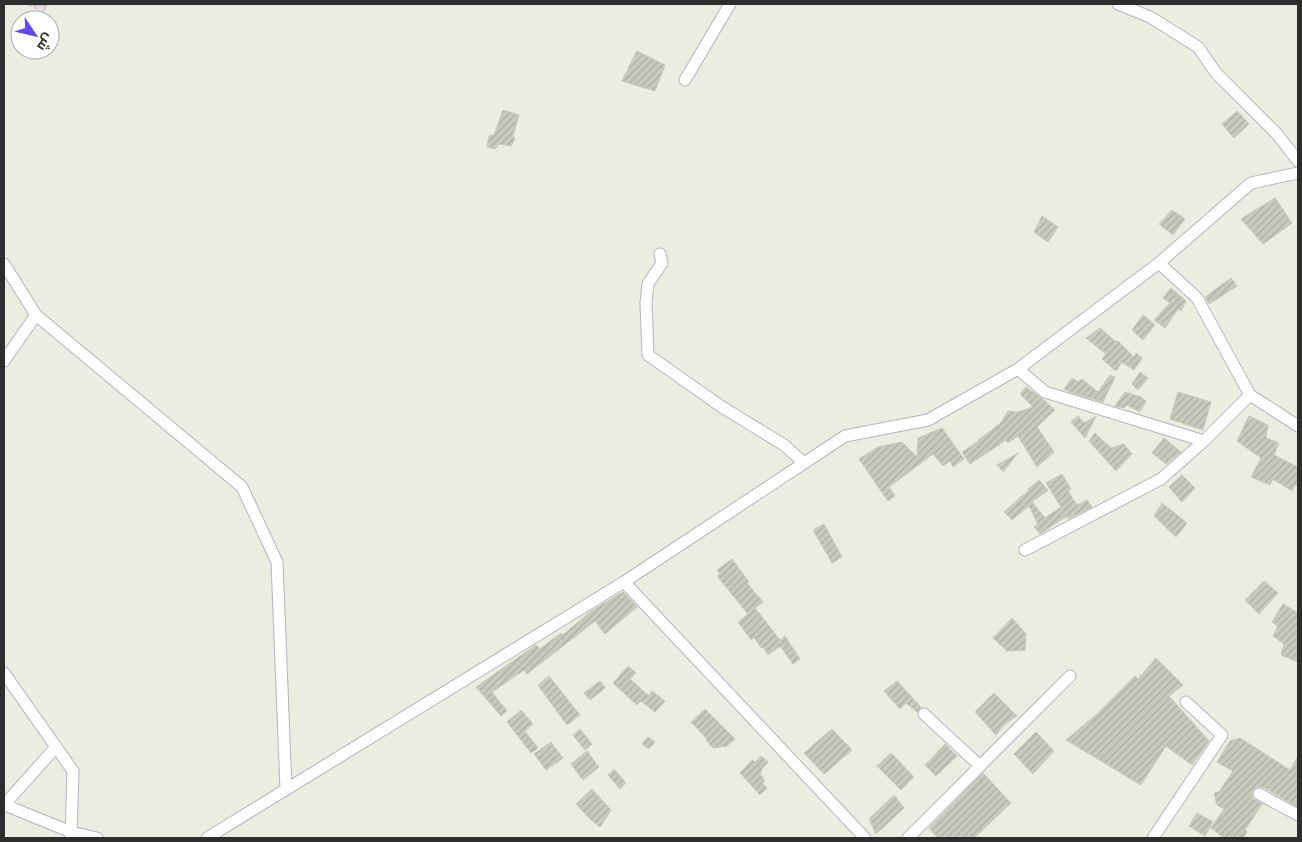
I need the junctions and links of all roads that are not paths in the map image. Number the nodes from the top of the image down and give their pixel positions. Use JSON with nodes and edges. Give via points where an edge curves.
{"nodes":[{"id":1,"x":730,"y":4,"type":"edge"},
{"id":2,"x":1118,"y":4,"type":"edge"},
{"id":3,"x":685,"y":80,"type":"dead end"},
{"id":4,"x":1298,"y":161,"type":"edge"},
{"id":5,"x":1298,"y":173,"type":"edge"},
{"id":6,"x":660,"y":254,"type":"dead end"},
{"id":7,"x":1159,"y":263,"type":"junction"},
{"id":8,"x":4,"y":264,"type":"edge"},
{"id":9,"x":36,"y":314,"type":"junction"},
{"id":10,"x":4,"y":361,"type":"edge"},
{"id":11,"x":1018,"y":369,"type":"junction"},
{"id":12,"x":1250,"y":395,"type":"junction"},
{"id":13,"x":1298,"y":426,"type":"edge"},
{"id":14,"x":1204,"y":441,"type":"junction"},
{"id":15,"x":804,"y":464,"type":"junction"},
{"id":16,"x":1025,"y":550,"type":"dead end"},
{"id":17,"x":624,"y":582,"type":"junction"},
{"id":18,"x":4,"y":673,"type":"edge"},
{"id":19,"x":1070,"y":676,"type":"dead end"},
{"id":20,"x":1186,"y":702,"type":"dead end"},
{"id":21,"x":924,"y":714,"type":"dead end"},
{"id":22,"x":56,"y":747,"type":"junction"},
{"id":23,"x":980,"y":766,"type":"junction"},
{"id":24,"x":286,"y":789,"type":"junction"},
{"id":25,"x":1259,"y":794,"type":"dead end"},
{"id":26,"x":4,"y":805,"type":"edge"},
{"id":27,"x":1298,"y":814,"type":"edge"},
{"id":28,"x":71,"y":835,"type":"edge"},
{"id":29,"x":97,"y":838,"type":"edge"},
{"id":30,"x":207,"y":838,"type":"edge"},
{"id":31,"x":865,"y":838,"type":"edge"},
{"id":32,"x":908,"y":838,"type":"edge"},
{"id":33,"x":1153,"y":838,"type":"edge"}],
"edges":[{"from":1,"to":3,"type":"street"},
{"from":2,"to":4,"type":"street","via":[[1150,17],[1198,48],[1216,73],[1277,134]]},
{"from":5,"to":7,"type":"street","via":[[1251,183]]},
{"from":6,"to":15,"type":"street","via":[[662,263],[648,284],[648,355],[722,407],[784,444]]},
{"from":7,"to":11,"type":"street"},
{"from":7,"to":12,"type":"street","via":[[1197,298]]},
{"from":8,"to":9,"type":"street"},
{"from":9,"to":10,"type":"street"},
{"from":9,"to":24,"type":"street","via":[[242,487],[277,562]]},
{"from":11,"to":14,"type":"street","via":[[1044,392]]},
{"from":11,"to":15,"type":"street","via":[[928,420],[845,436]]},
{"from":12,"to":13,"type":"street"},
{"from":12,"to":14,"type":"street"},
{"from":14,"to":16,"type":"street","via":[[1161,478]]},
{"from":15,"to":17,"type":"street"},
{"from":17,"to":24,"type":"street"},
{"from":17,"to":31,"type":"street"},
{"from":18,"to":22,"type":"street"},
{"from":19,"to":23,"type":"street"},
{"from":20,"to":33,"type":"street","via":[[1222,735]]},
{"from":21,"to":23,"type":"street"},
{"from":22,"to":26,"type":"street"},
{"from":22,"to":28,"type":"street","via":[[73,771]]},
{"from":23,"to":32,"type":"street"},
{"from":24,"to":30,"type":"street"},
{"from":25,"to":27,"type":"street"},
{"from":26,"to":28,"type":"street"},
{"from":28,"to":29,"type":"street"}]}
